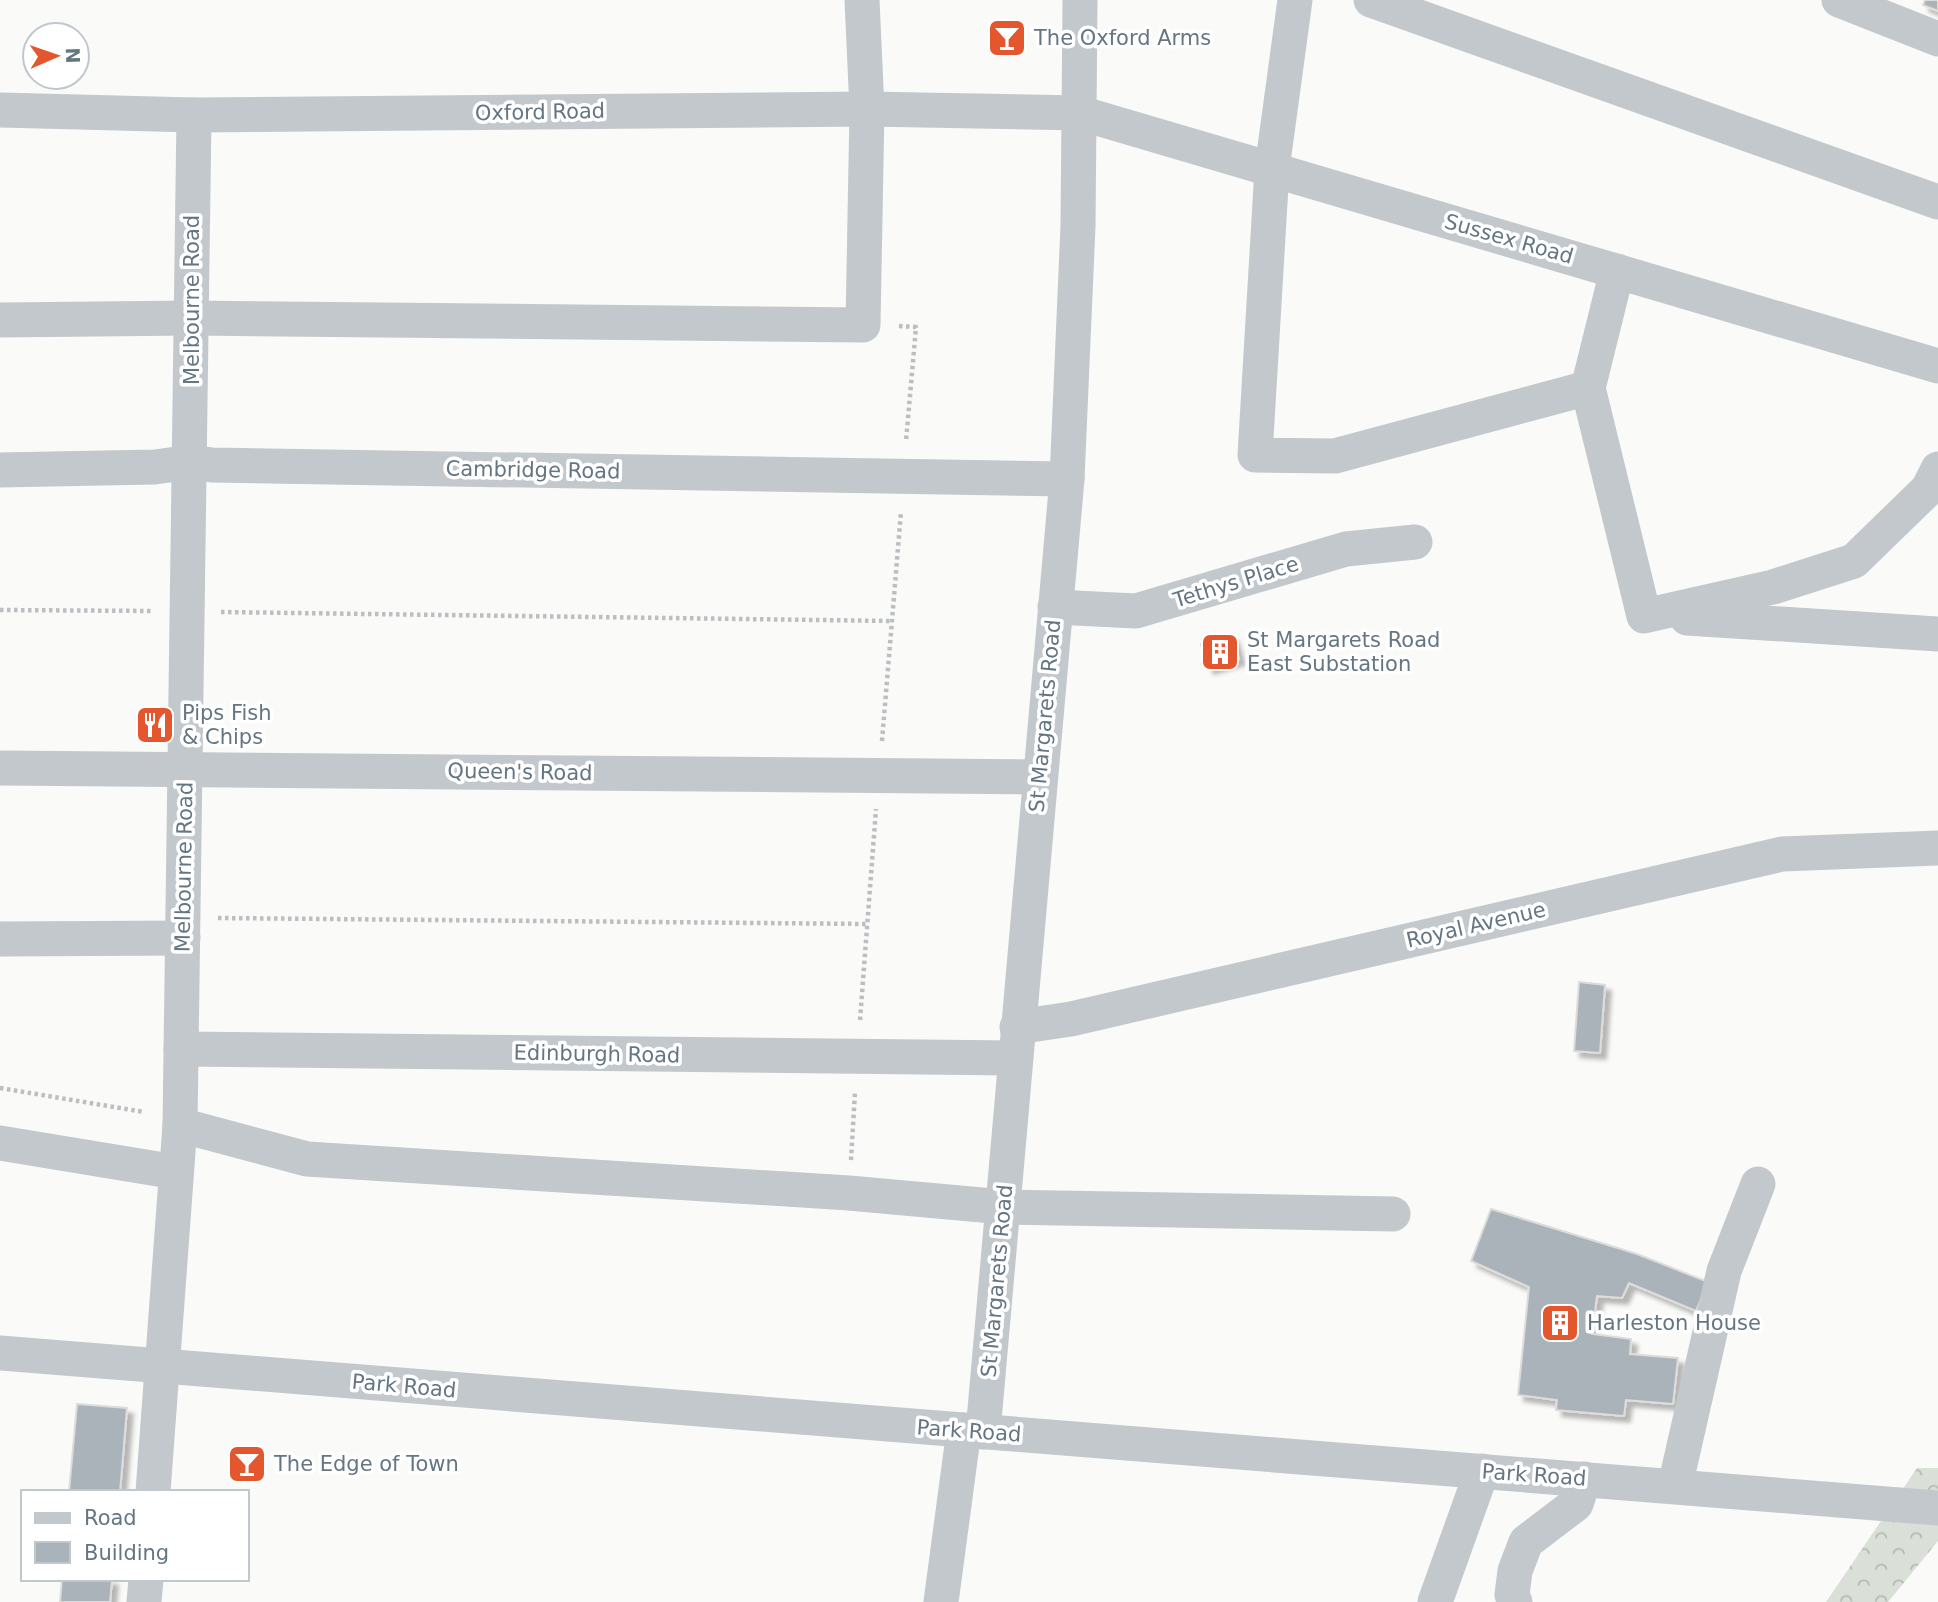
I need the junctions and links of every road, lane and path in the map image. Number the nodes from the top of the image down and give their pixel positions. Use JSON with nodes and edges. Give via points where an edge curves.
{"nodes":[{"id":1,"x":862,"y":0,"type":"edge"},
{"id":2,"x":1080,"y":0,"type":"edge"},
{"id":3,"x":1295,"y":0,"type":"edge"},
{"id":4,"x":1371,"y":0,"type":"edge"},
{"id":5,"x":1839,"y":0,"type":"edge"},
{"id":6,"x":1938,"y":39,"type":"edge"},
{"id":7,"x":867,"y":109,"type":"junction"},
{"id":8,"x":0,"y":110,"type":"edge"},
{"id":9,"x":1080,"y":113,"type":"junction"},
{"id":10,"x":194,"y":115,"type":"junction"},
{"id":11,"x":1272,"y":169,"type":"junction"},
{"id":12,"x":1938,"y":202,"type":"edge"},
{"id":13,"x":1617,"y":271,"type":"junction"},
{"id":14,"x":192,"y":318,"type":"junction"},
{"id":15,"x":0,"y":320,"type":"edge"},
{"id":16,"x":863,"y":324,"type":"junction"},
{"id":17,"x":1938,"y":366,"type":"edge"},
{"id":18,"x":1588,"y":388,"type":"junction"},
{"id":19,"x":191,"y":462,"type":"junction"},
{"id":20,"x":1938,"y":469,"type":"edge"},
{"id":21,"x":0,"y":470,"type":"edge"},
{"id":22,"x":904,"y":476,"type":"junction"},
{"id":23,"x":1067,"y":479,"type":"junction"},
{"id":24,"x":1415,"y":542,"type":"dead end"},
{"id":25,"x":1055,"y":607,"type":"junction"},
{"id":26,"x":0,"y":610,"type":"edge"},
{"id":27,"x":188,"y":612,"type":"junction"},
{"id":28,"x":1644,"y":615,"type":"junction"},
{"id":29,"x":892,"y":621,"type":"junction"},
{"id":30,"x":1938,"y":634,"type":"edge"},
{"id":31,"x":0,"y":768,"type":"edge"},
{"id":32,"x":186,"y":769,"type":"junction"},
{"id":33,"x":879,"y":775,"type":"junction"},
{"id":34,"x":1039,"y":777,"type":"junction"},
{"id":35,"x":1938,"y":848,"type":"edge"},
{"id":36,"x":868,"y":924,"type":"junction"},
{"id":37,"x":183,"y":928,"type":"junction"},
{"id":38,"x":0,"y":940,"type":"edge"},
{"id":39,"x":1016,"y":1042,"type":"junction"},
{"id":40,"x":180,"y":1049,"type":"junction"},
{"id":41,"x":858,"y":1057,"type":"junction"},
{"id":42,"x":0,"y":1088,"type":"edge"},
{"id":43,"x":179,"y":1121,"type":"junction"},
{"id":44,"x":0,"y":1143,"type":"edge"},
{"id":45,"x":176,"y":1172,"type":"junction"},
{"id":46,"x":1758,"y":1184,"type":"dead end"},
{"id":47,"x":849,"y":1192,"type":"junction"},
{"id":48,"x":1004,"y":1208,"type":"junction"},
{"id":49,"x":1393,"y":1213,"type":"dead end"},
{"id":50,"x":0,"y":1353,"type":"edge"},
{"id":51,"x":164,"y":1366,"type":"junction"},
{"id":52,"x":974,"y":1431,"type":"junction"},
{"id":53,"x":1482,"y":1471,"type":"junction"},
{"id":54,"x":1584,"y":1479,"type":"junction"},
{"id":55,"x":1675,"y":1486,"type":"junction"},
{"id":56,"x":153,"y":1490,"type":"edge"},
{"id":57,"x":1938,"y":1508,"type":"edge"},
{"id":58,"x":146,"y":1581,"type":"edge"},
{"id":59,"x":144,"y":1602,"type":"edge"},
{"id":60,"x":941,"y":1602,"type":"edge"},
{"id":61,"x":1435,"y":1602,"type":"edge"},
{"id":62,"x":1515,"y":1602,"type":"edge"}],
"edges":[{"from":1,"to":7,"type":"street"},
{"from":2,"to":9,"type":"street","name":"St Margarets Road"},
{"from":3,"to":11,"type":"street"},
{"from":4,"to":12,"type":"street"},
{"from":5,"to":6,"type":"street"},
{"from":7,"to":9,"type":"street","name":"Oxford Road"},
{"from":7,"to":10,"type":"street","name":"Oxford Road"},
{"from":7,"to":16,"type":"street"},
{"from":8,"to":10,"type":"street","name":"Oxford Road"},
{"from":9,"to":11,"type":"street","name":"Sussex Road"},
{"from":9,"to":23,"type":"street","name":"St Margarets Road"},
{"from":10,"to":14,"type":"street","name":"Melbourne Road"},
{"from":11,"to":13,"type":"street","name":"Sussex Road"},
{"from":11,"to":18,"type":"street","via":[[1255,455],[1335,456]]},
{"from":13,"to":17,"type":"street","name":"Sussex Road"},
{"from":13,"to":18,"type":"street"},
{"from":14,"to":15,"type":"street"},
{"from":14,"to":16,"type":"street"},
{"from":14,"to":19,"type":"street","name":"Melbourne Road"},
{"from":16,"to":22,"type":"path","via":[[916,327]]},
{"from":18,"to":28,"type":"street"},
{"from":19,"to":21,"type":"street","name":"Cambridge Road"},
{"from":19,"to":22,"type":"street","name":"Cambridge Road","via":[[212,466]]},
{"from":19,"to":27,"type":"street","name":"Melbourne Road"},
{"from":20,"to":28,"type":"street","via":[[1927,488],[1854,561],[1773,587]]},
{"from":22,"to":23,"type":"street","name":"Cambridge Road"},
{"from":22,"to":29,"type":"path"},
{"from":23,"to":25,"type":"street","name":"St Margarets Road"},
{"from":24,"to":25,"type":"street","name":"Tethys Place","via":[[1346,549],[1136,611]]},
{"from":25,"to":34,"type":"street","name":"St Margarets Road"},
{"from":26,"to":27,"type":"path"},
{"from":27,"to":29,"type":"path"},
{"from":27,"to":32,"type":"street","name":"Melbourne Road"},
{"from":28,"to":30,"type":"street"},
{"from":29,"to":33,"type":"path"},
{"from":31,"to":32,"type":"street","name":"Queen's Road"},
{"from":32,"to":33,"type":"street","name":"Queen's Road"},
{"from":32,"to":37,"type":"street","name":"Melbourne Road"},
{"from":33,"to":34,"type":"street","name":"Queen's Road"},
{"from":33,"to":36,"type":"path"},
{"from":34,"to":39,"type":"street","name":"St Margarets Road"},
{"from":35,"to":39,"type":"street","name":"Royal Avenue","via":[[1782,854],[1084,1016]]},
{"from":36,"to":37,"type":"path"},
{"from":36,"to":41,"type":"path"},
{"from":37,"to":38,"type":"street"},
{"from":37,"to":40,"type":"street","name":"Melbourne Road"},
{"from":39,"to":41,"type":"street","name":"Edinburgh Road"},
{"from":39,"to":48,"type":"street","name":"St Margarets Road"},
{"from":40,"to":41,"type":"street","name":"Edinburgh Road"},
{"from":40,"to":43,"type":"street","name":"Melbourne Road"},
{"from":41,"to":47,"type":"path"},
{"from":42,"to":43,"type":"path"},
{"from":43,"to":45,"type":"street","name":"Melbourne Road"},
{"from":43,"to":47,"type":"street","via":[[307,1159]]},
{"from":44,"to":45,"type":"street"},
{"from":45,"to":51,"type":"street","name":"Melbourne Road"},
{"from":46,"to":55,"type":"street","via":[[1724,1271]]},
{"from":47,"to":48,"type":"street"},
{"from":48,"to":49,"type":"street"},
{"from":48,"to":52,"type":"street","name":"St Margarets Road"},
{"from":50,"to":51,"type":"street","name":"Park Road"},
{"from":51,"to":52,"type":"street","name":"Park Road"},
{"from":51,"to":56,"type":"street","name":"Melbourne Road"},
{"from":52,"to":53,"type":"street","name":"Park Road"},
{"from":52,"to":60,"type":"street","name":"St Margarets Road"},
{"from":53,"to":54,"type":"street","name":"Park Road"},
{"from":53,"to":61,"type":"street"},
{"from":54,"to":55,"type":"street","name":"Park Road"},
{"from":54,"to":62,"type":"street","via":[[1576,1504],[1526,1542],[1515,1571],[1511,1595]]},
{"from":55,"to":57,"type":"street","name":"Park Road"},
{"from":58,"to":59,"type":"street"}]}
